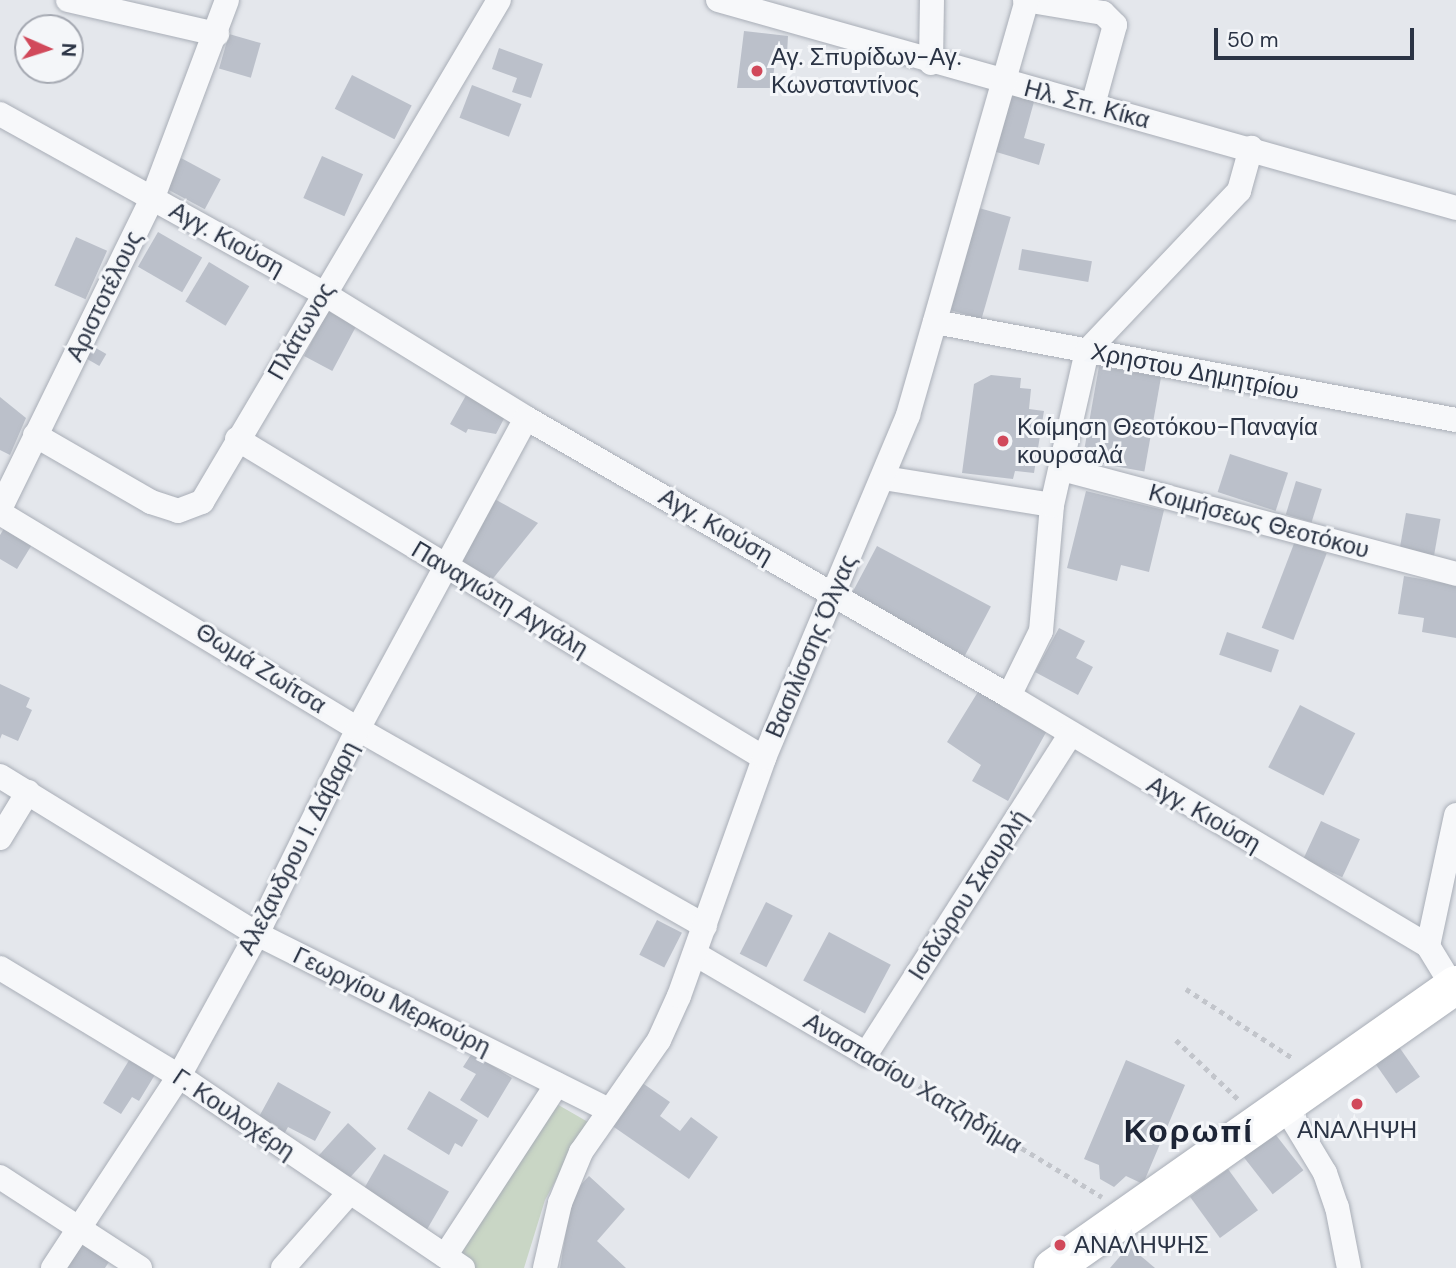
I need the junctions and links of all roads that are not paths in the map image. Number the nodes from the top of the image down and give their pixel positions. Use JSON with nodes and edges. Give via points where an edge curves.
{"nodes":[{"id":1,"x":68,"y":0,"type":"edge"},
{"id":2,"x":227,"y":0,"type":"edge"},
{"id":3,"x":499,"y":0,"type":"edge"},
{"id":4,"x":718,"y":0,"type":"edge"},
{"id":5,"x":932,"y":0,"type":"edge"},
{"id":6,"x":1026,"y":0,"type":"edge"},
{"id":7,"x":217,"y":34,"type":"junction"},
{"id":8,"x":931,"y":63,"type":"junction"},
{"id":9,"x":1004,"y":82,"type":"junction"},
{"id":10,"x":1093,"y":105,"type":"junction"},
{"id":11,"x":0,"y":114,"type":"edge"},
{"id":12,"x":1251,"y":148,"type":"junction"},
{"id":13,"x":153,"y":197,"type":"junction"},
{"id":14,"x":1456,"y":208,"type":"edge"},
{"id":15,"x":323,"y":293,"type":"junction"},
{"id":16,"x":935,"y":322,"type":"junction"},
{"id":17,"x":1087,"y":351,"type":"junction"},
{"id":18,"x":526,"y":418,"type":"junction"},
{"id":19,"x":1456,"y":421,"type":"edge"},
{"id":20,"x":35,"y":435,"type":"junction"},
{"id":21,"x":237,"y":439,"type":"junction"},
{"id":22,"x":1062,"y":469,"type":"junction"},
{"id":23,"x":884,"y":478,"type":"junction"},
{"id":24,"x":1052,"y":505,"type":"junction"},
{"id":25,"x":0,"y":511,"type":"edge"},
{"id":26,"x":445,"y":567,"type":"junction"},
{"id":27,"x":1456,"y":574,"type":"edge"},
{"id":28,"x":832,"y":593,"type":"junction"},
{"id":29,"x":1009,"y":696,"type":"junction"},
{"id":30,"x":358,"y":729,"type":"junction"},
{"id":31,"x":1070,"y":735,"type":"junction"},
{"id":32,"x":764,"y":758,"type":"junction"},
{"id":33,"x":0,"y":776,"type":"edge"},
{"id":34,"x":28,"y":792,"type":"junction"},
{"id":35,"x":1456,"y":815,"type":"edge"},
{"id":36,"x":0,"y":838,"type":"edge"},
{"id":37,"x":705,"y":926,"type":"junction"},
{"id":38,"x":257,"y":934,"type":"junction"},
{"id":39,"x":1428,"y":946,"type":"junction"},
{"id":40,"x":695,"y":954,"type":"junction"},
{"id":41,"x":0,"y":968,"type":"edge"},
{"id":42,"x":1455,"y":986,"type":"edge"},
{"id":43,"x":866,"y":1054,"type":"joint"},
{"id":44,"x":179,"y":1076,"type":"junction"},
{"id":45,"x":557,"y":1084,"type":"junction"},
{"id":46,"x":608,"y":1110,"type":"junction"},
{"id":47,"x":1273,"y":1113,"type":"junction"},
{"id":48,"x":0,"y":1177,"type":"edge"},
{"id":49,"x":350,"y":1192,"type":"junction"},
{"id":50,"x":1120,"y":1221,"type":"junction"},
{"id":51,"x":81,"y":1228,"type":"junction"},
{"id":52,"x":454,"y":1262,"type":"edge"},
{"id":53,"x":53,"y":1268,"type":"edge"},
{"id":54,"x":140,"y":1268,"type":"edge"},
{"id":55,"x":283,"y":1268,"type":"edge"},
{"id":56,"x":545,"y":1268,"type":"edge"},
{"id":57,"x":1053,"y":1268,"type":"edge"},
{"id":58,"x":1090,"y":1268,"type":"edge"},
{"id":59,"x":1349,"y":1268,"type":"edge"}],
"edges":[{"from":1,"to":7,"type":"street"},
{"from":2,"to":7,"type":"street","name":"Αριστοτέλους"},
{"from":3,"to":15,"type":"street","name":"Πλάτωνος"},
{"from":4,"to":8,"type":"street","name":"Ηλ. Σπ. Κίκα"},
{"from":5,"to":8,"type":"street"},
{"from":6,"to":9,"type":"street","name":"Βασιλίσσης Όλγας"},
{"from":6,"to":10,"type":"street","via":[[1103,13],[1115,25]]},
{"from":7,"to":13,"type":"street","name":"Αριστοτέλους"},
{"from":8,"to":9,"type":"street","name":"Ηλ. Σπ. Κίκα"},
{"from":9,"to":10,"type":"street","name":"Ηλ. Σπ. Κίκα"},
{"from":9,"to":16,"type":"street","name":"Βασιλίσσης Όλγας"},
{"from":10,"to":12,"type":"street","name":"Ηλ. Σπ. Κίκα"},
{"from":11,"to":13,"type":"street","name":"Αγγ. Κιούση"},
{"from":12,"to":14,"type":"street","name":"Ηλ. Σπ. Κίκα"},
{"from":12,"to":17,"type":"street","via":[[1239,191]]},
{"from":13,"to":15,"type":"street","name":"Αγγ. Κιούση"},
{"from":13,"to":20,"type":"street","name":"Αριστοτέλους"},
{"from":15,"to":18,"type":"street","name":"Αγγ. Κιούση"},
{"from":15,"to":21,"type":"street","name":"Πλάτωνος"},
{"from":16,"to":17,"type":"street","name":"Χρηστου Δημητρίου"},
{"from":16,"to":23,"type":"street","name":"Βασιλίσσης Όλγας"},
{"from":17,"to":19,"type":"street","name":"Χρηστου Δημητρίου"},
{"from":17,"to":22,"type":"street"},
{"from":18,"to":26,"type":"street","name":"Αλεζανδρου Ι. Δάβαρη"},
{"from":18,"to":28,"type":"street","name":"Αγγ. Κιούση"},
{"from":20,"to":21,"type":"street","name":"Πλάτωνος","via":[[151,502],[178,511],[202,502]]},
{"from":20,"to":25,"type":"street","name":"Αριστοτέλους"},
{"from":21,"to":26,"type":"street","name":"Παναγιώτη Αγγάλη"},
{"from":22,"to":24,"type":"street"},
{"from":22,"to":27,"type":"street","name":"Κοιμήσεως Θεοτόκου"},
{"from":23,"to":24,"type":"street"},
{"from":23,"to":28,"type":"street","name":"Βασιλίσσης Όλγας"},
{"from":24,"to":29,"type":"street","via":[[1041,631]]},
{"from":25,"to":30,"type":"street","name":"Θωμά Ζωίτσα"},
{"from":26,"to":30,"type":"street","name":"Αλεζανδρου Ι. Δάβαρη"},
{"from":26,"to":32,"type":"street","name":"Παναγιώτη Αγγάλη"},
{"from":28,"to":29,"type":"street","name":"Αγγ. Κιούση"},
{"from":28,"to":32,"type":"street","name":"Βασιλίσσης Όλγας"},
{"from":29,"to":31,"type":"street","name":"Αγγ. Κιούση"},
{"from":30,"to":37,"type":"street","name":"Θωμά Ζωίτσα"},
{"from":30,"to":38,"type":"street","name":"Αλεζανδρου Ι. Δάβαρη"},
{"from":31,"to":39,"type":"street","name":"Αγγ. Κιούση"},
{"from":31,"to":43,"type":"street","name":"Ισιδώρου Σκουρλή"},
{"from":32,"to":37,"type":"street","name":"Βασιλίσσης Όλγας"},
{"from":33,"to":34,"type":"street","name":"Γεωργίου Μερκούρη"},
{"from":34,"to":36,"type":"street"},
{"from":34,"to":38,"type":"street","name":"Γεωργίου Μερκούρη"},
{"from":35,"to":39,"type":"street"},
{"from":37,"to":40,"type":"street","name":"Βασιλίσσης Όλγας"},
{"from":38,"to":44,"type":"street","name":"Αλεζανδρου Ι. Δάβαρη"},
{"from":38,"to":45,"type":"street","name":"Γεωργίου Μερκούρη"},
{"from":39,"to":42,"type":"street"},
{"from":40,"to":43,"type":"street","name":"Αναστασίου Χατζηδήμα"},
{"from":40,"to":46,"type":"street","name":"Βασιλίσσης Όλγας","via":[[659,1040]]},
{"from":41,"to":44,"type":"street","name":"Γ. Κουλοχέρη"},
{"from":42,"to":47,"type":"main road"},
{"from":44,"to":49,"type":"street","name":"Γ. Κουλοχέρη"},
{"from":44,"to":51,"type":"street","name":"Αλεζανδρου Ι. Δάβαρη"},
{"from":45,"to":46,"type":"street","name":"Γεωργίου Μερκούρη"},
{"from":45,"to":52,"type":"street"},
{"from":46,"to":56,"type":"street","name":"Βασιλίσσης Όλγας","via":[[581,1152],[560,1203]]},
{"from":47,"to":50,"type":"main road"},
{"from":47,"to":59,"type":"street","via":[[1325,1173]]},
{"from":48,"to":51,"type":"street"},
{"from":49,"to":52,"type":"street","name":"Γ. Κουλοχέρη"},
{"from":49,"to":55,"type":"street"},
{"from":50,"to":57,"type":"main road"},
{"from":50,"to":58,"type":"street"},
{"from":51,"to":53,"type":"street","name":"Αλεζανδρου Ι. Δάβαρη"},
{"from":51,"to":54,"type":"street"}]}
